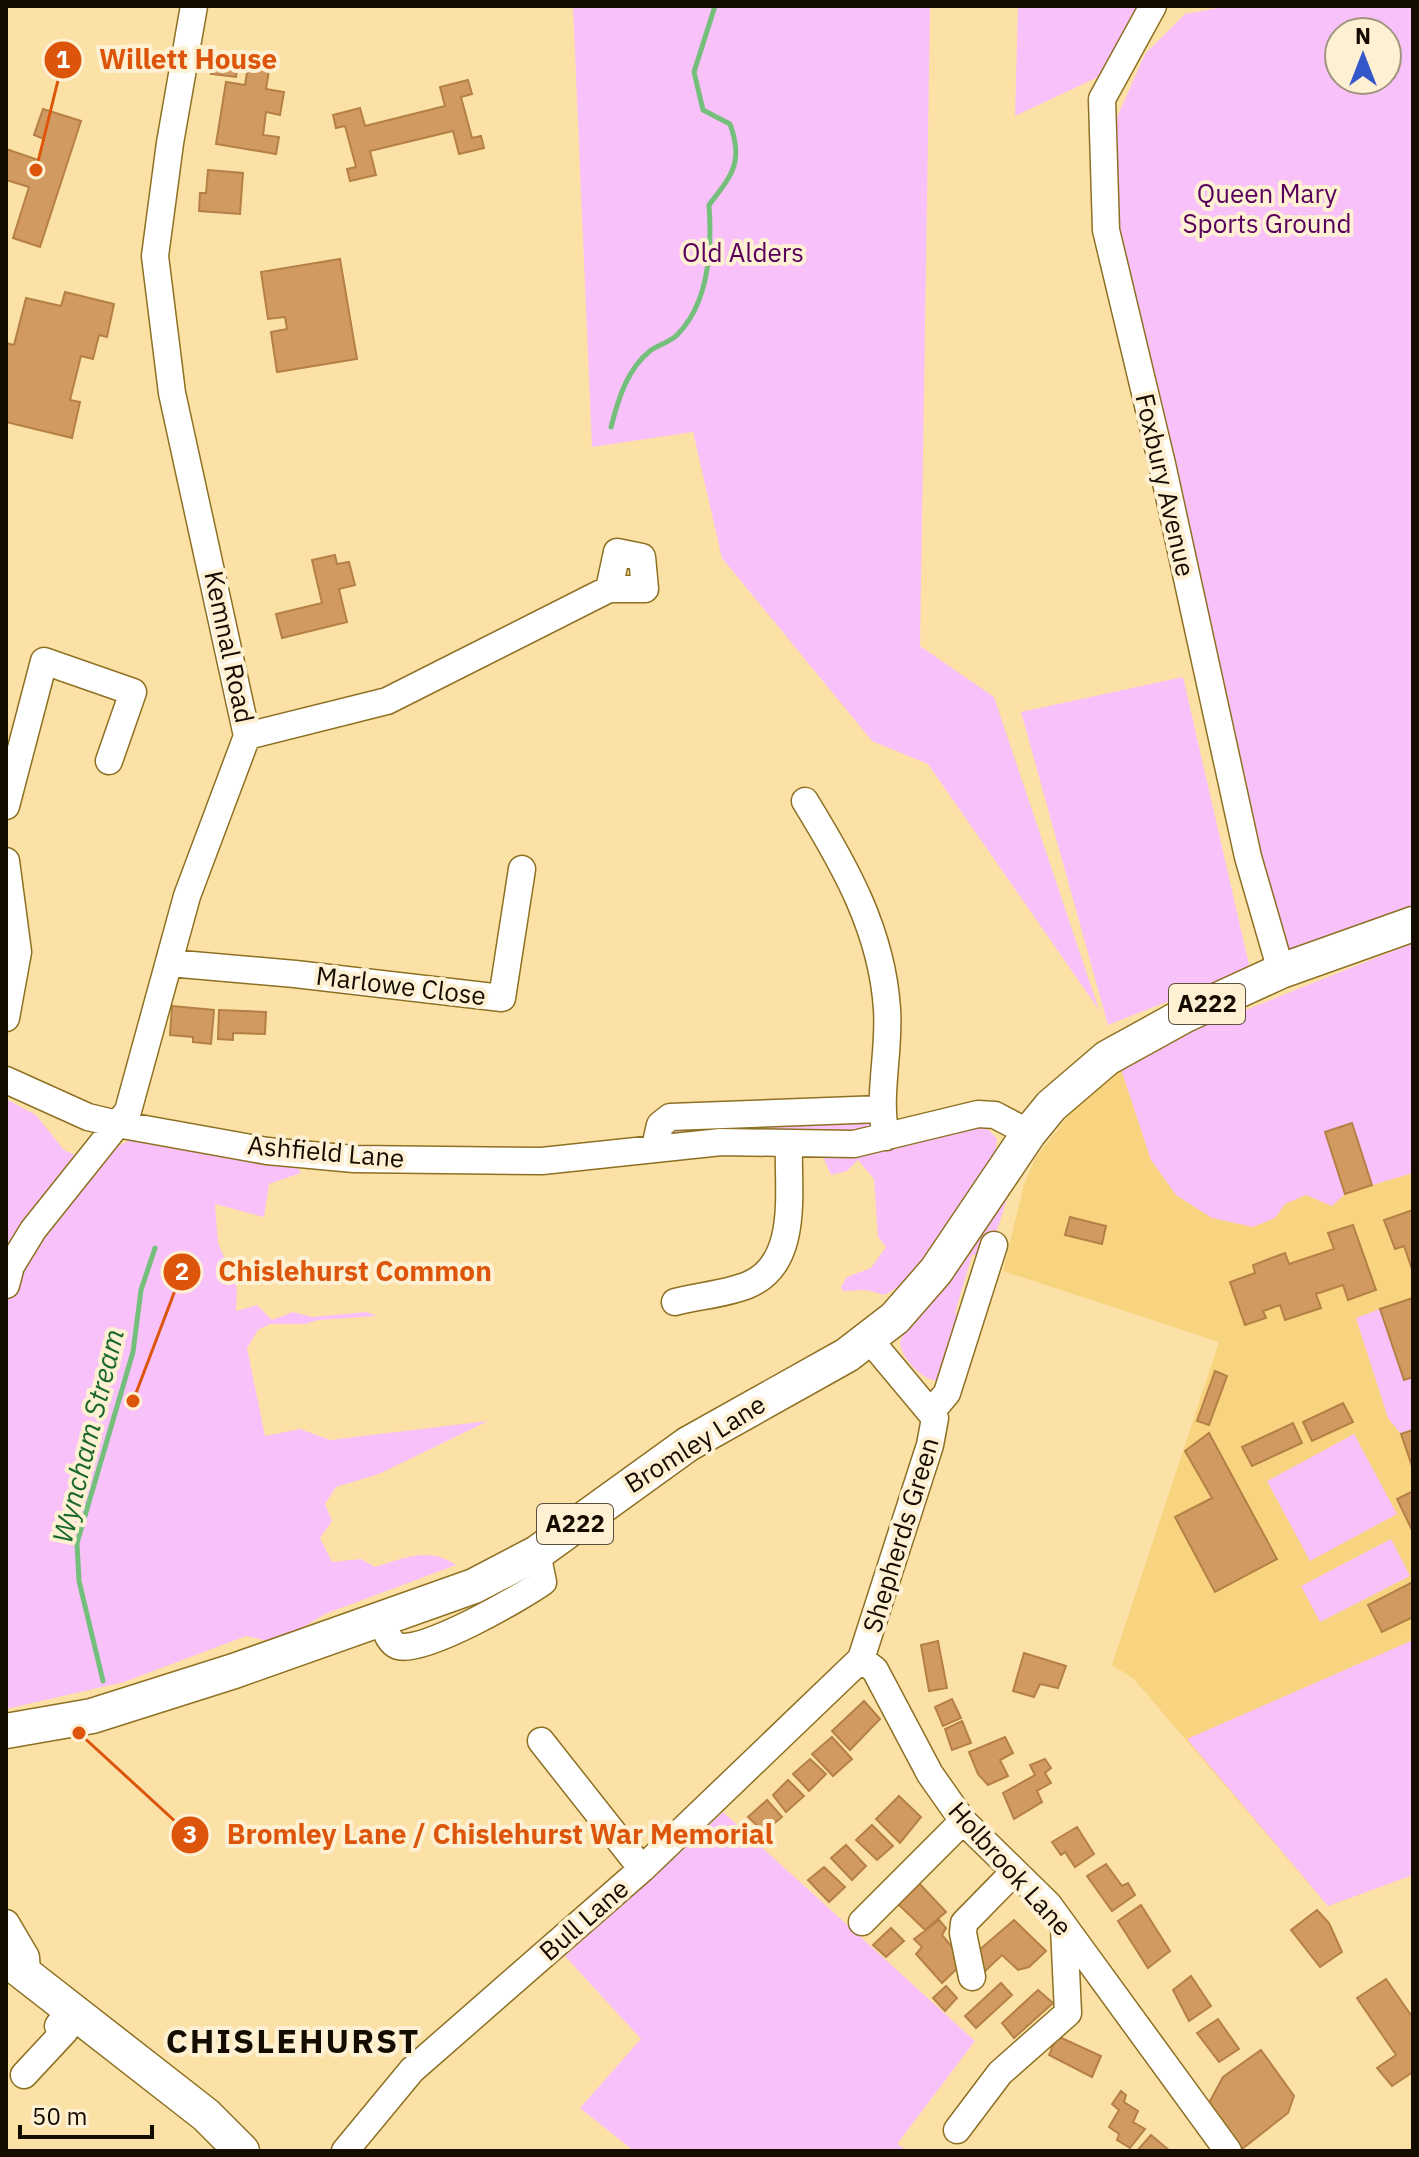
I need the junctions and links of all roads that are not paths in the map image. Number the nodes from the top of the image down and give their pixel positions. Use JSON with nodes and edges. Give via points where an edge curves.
{"nodes":[{"id":1,"x":194,"y":6,"type":"edge"},
{"id":2,"x":1153,"y":6,"type":"edge"},
{"id":3,"x":609,"y":589,"type":"dead end"},
{"id":4,"x":247,"y":736,"type":"junction"},
{"id":5,"x":109,"y":761,"type":"dead end"},
{"id":6,"x":805,"y":801,"type":"dead end"},
{"id":7,"x":6,"y":806,"type":"edge"},
{"id":8,"x":6,"y":861,"type":"edge"},
{"id":9,"x":522,"y":869,"type":"dead end"},
{"id":10,"x":1413,"y":924,"type":"edge"},
{"id":11,"x":169,"y":963,"type":"junction"},
{"id":12,"x":1281,"y":971,"type":"junction"},
{"id":13,"x":6,"y":1018,"type":"edge"},
{"id":14,"x":6,"y":1080,"type":"edge"},
{"id":15,"x":881,"y":1109,"type":"junction"},
{"id":16,"x":117,"y":1124,"type":"junction"},
{"id":17,"x":1029,"y":1133,"type":"junction"},
{"id":18,"x":886,"y":1137,"type":"junction"},
{"id":19,"x":789,"y":1143,"type":"junction"},
{"id":20,"x":655,"y":1147,"type":"junction"},
{"id":21,"x":994,"y":1245,"type":"dead end"},
{"id":22,"x":6,"y":1285,"type":"edge"},
{"id":23,"x":675,"y":1302,"type":"dead end"},
{"id":24,"x":869,"y":1339,"type":"junction"},
{"id":25,"x":932,"y":1411,"type":"junction"},
{"id":26,"x":861,"y":1659,"type":"junction"},
{"id":27,"x":6,"y":1731,"type":"edge"},
{"id":28,"x":541,"y":1741,"type":"dead end"},
{"id":29,"x":963,"y":1821,"type":"junction"},
{"id":30,"x":642,"y":1869,"type":"junction"},
{"id":31,"x":1013,"y":1873,"type":"junction"},
{"id":32,"x":862,"y":1922,"type":"dead end"},
{"id":33,"x":6,"y":1923,"type":"edge"},
{"id":34,"x":1064,"y":1927,"type":"junction"},
{"id":35,"x":17,"y":1967,"type":"edge"},
{"id":36,"x":972,"y":1977,"type":"dead end"},
{"id":37,"x":72,"y":2008,"type":"junction"},
{"id":38,"x":24,"y":2075,"type":"dead end"},
{"id":39,"x":957,"y":2130,"type":"dead end"},
{"id":40,"x":242,"y":2151,"type":"edge"},
{"id":41,"x":345,"y":2151,"type":"edge"},
{"id":42,"x":1228,"y":2151,"type":"edge"}],
"edges":[{"from":1,"to":4,"type":"street","name":"Kemnal Road","via":[[155,256],[172,393]]},
{"from":2,"to":12,"type":"street","name":"Foxbury Avenue","via":[[1102,99],[1106,230],[1250,868]]},
{"from":3,"to":4,"type":"street","via":[[387,701]]},
{"from":4,"to":11,"type":"street","name":"Kemnal Road","via":[[187,896]]},
{"from":5,"to":7,"type":"street","via":[[133,692],[44,661]]},
{"from":6,"to":15,"type":"street","via":[[841,858],[869,920],[887,1009]]},
{"from":8,"to":13,"type":"street","via":[[18,952]]},
{"from":9,"to":11,"type":"street","name":"Marlowe Close","via":[[502,998]]},
{"from":10,"to":12,"type":"main road","number":"A222"},
{"from":11,"to":16,"type":"street","name":"Kemnal Road","via":[[128,1111]]},
{"from":12,"to":17,"type":"main road","number":"A222","via":[[1107,1058],[1051,1106]]},
{"from":14,"to":16,"type":"street","name":"Ashfield Lane","via":[[88,1117]]},
{"from":15,"to":18,"type":"street"},
{"from":15,"to":20,"type":"street","via":[[670,1117],[660,1125]]},
{"from":16,"to":20,"type":"street","name":"Ashfield Lane","via":[[267,1151],[354,1159],[542,1161]]},
{"from":16,"to":22,"type":"street","name":"Kemnal Road","via":[[33,1230]]},
{"from":17,"to":18,"type":"street","name":"Ashfield Lane","via":[[995,1115],[978,1114]]},
{"from":17,"to":24,"type":"main road","name":"Bromley Lane","number":"A222","via":[[930,1279]]},
{"from":18,"to":19,"type":"street","name":"Ashfield Lane","via":[[854,1144]]},
{"from":19,"to":20,"type":"street","name":"Ashfield Lane"},
{"from":19,"to":23,"type":"street","via":[[787,1230],[769,1269],[750,1284]]},
{"from":21,"to":25,"type":"street","name":"Shepherds Green","via":[[947,1393]]},
{"from":24,"to":25,"type":"street","name":"Shepherds Green"},
{"from":24,"to":27,"type":"main road","name":"Bromley Lane","number":"A222","via":[[688,1444],[537,1553],[474,1586],[92,1716]]},
{"from":25,"to":26,"type":"street","name":"Shepherds Green","via":[[930,1445]]},
{"from":26,"to":29,"type":"street","name":"Holbrook Lane","via":[[875,1670],[930,1774]]},
{"from":26,"to":30,"type":"street","name":"Bull Lane"},
{"from":28,"to":30,"type":"street"},
{"from":29,"to":31,"type":"street","name":"Holbrook Lane"},
{"from":29,"to":32,"type":"street"},
{"from":30,"to":41,"type":"street","name":"Bull Lane","via":[[412,2070]]},
{"from":31,"to":34,"type":"street","name":"Holbrook Lane","via":[[1048,1904]]},
{"from":31,"to":36,"type":"street","via":[[964,1923]]},
{"from":33,"to":35,"type":"street","via":[[26,1957]]},
{"from":34,"to":39,"type":"street","via":[[1068,2013],[1000,2073]]},
{"from":34,"to":42,"type":"street","name":"Holbrook Lane"},
{"from":35,"to":37,"type":"main road"},
{"from":37,"to":38,"type":"street","via":[[58,2026],[65,2031]]},
{"from":37,"to":40,"type":"main road","via":[[206,2115]]}]}
